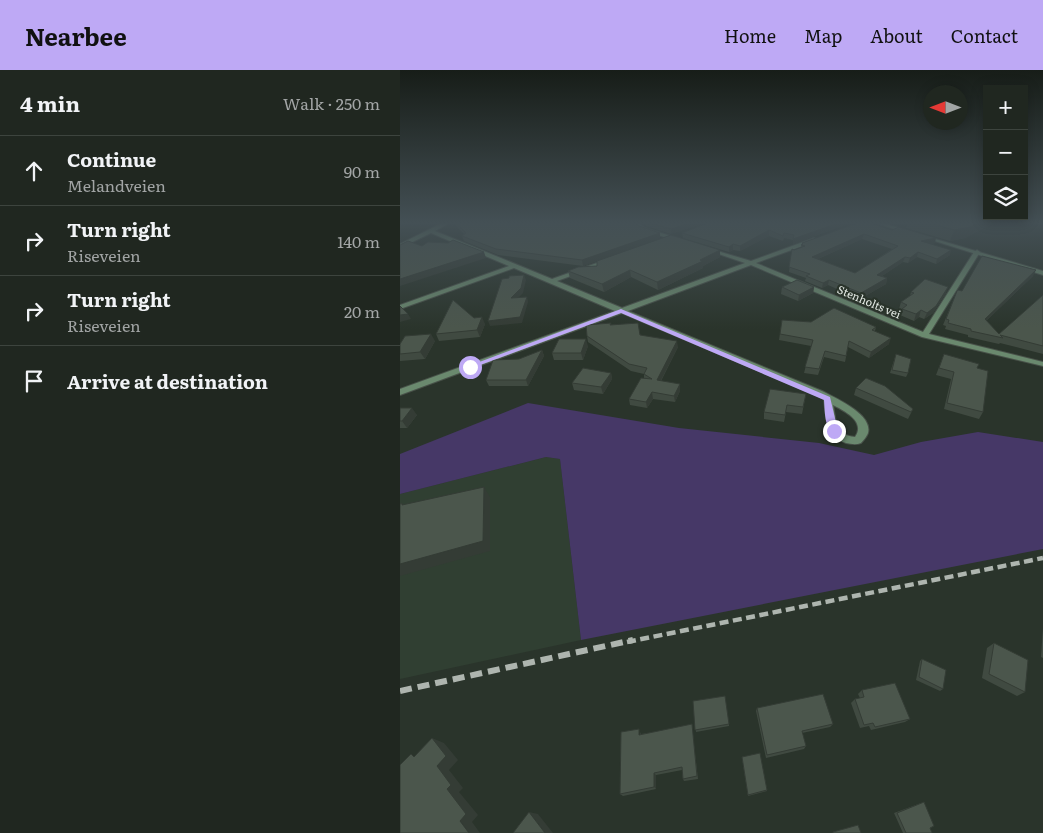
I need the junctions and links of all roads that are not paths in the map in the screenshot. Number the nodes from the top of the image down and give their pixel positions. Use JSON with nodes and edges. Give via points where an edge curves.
{"nodes":[{"id":1,"x":494,"y":258,"type":"edge"},
{"id":2,"x":616,"y":258,"type":"edge"},
{"id":3,"x":735,"y":258,"type":"edge"},
{"id":4,"x":766,"y":258,"type":"edge"},
{"id":5,"x":973,"y":258,"type":"edge"},
{"id":6,"x":995,"y":258,"type":"edge"},
{"id":7,"x":751,"y":263,"type":"junction"},
{"id":8,"x":514,"y":266,"type":"junction"},
{"id":9,"x":1043,"y":273,"type":"edge"},
{"id":10,"x":552,"y":281,"type":"junction"},
{"id":11,"x":400,"y":307,"type":"edge"},
{"id":12,"x":621,"y":311,"type":"junction"},
{"id":13,"x":925,"y":335,"type":"junction"},
{"id":14,"x":1043,"y":364,"type":"edge"},
{"id":15,"x":400,"y":392,"type":"edge"},
{"id":16,"x":828,"y":398,"type":"junction"}],
"edges":[{"from":1,"to":8,"type":"street"},
{"from":2,"to":10,"type":"street"},
{"from":3,"to":7,"type":"street","name":"Stenholts vei"},
{"from":4,"to":7,"type":"street"},
{"from":5,"to":13,"type":"street"},
{"from":6,"to":9,"type":"street"},
{"from":7,"to":12,"type":"street"},
{"from":7,"to":13,"type":"street","name":"Stenholts vei"},
{"from":8,"to":10,"type":"street"},
{"from":8,"to":11,"type":"street"},
{"from":10,"to":12,"type":"street"},
{"from":12,"to":15,"type":"street"},
{"from":12,"to":16,"type":"street"},
{"from":13,"to":14,"type":"street","name":"Stenholts vei"},
{"from":16,"to":16,"type":"street","via":[[845,407],[863,424],[863,436],[858,441],[841,438],[834,431]]}]}
